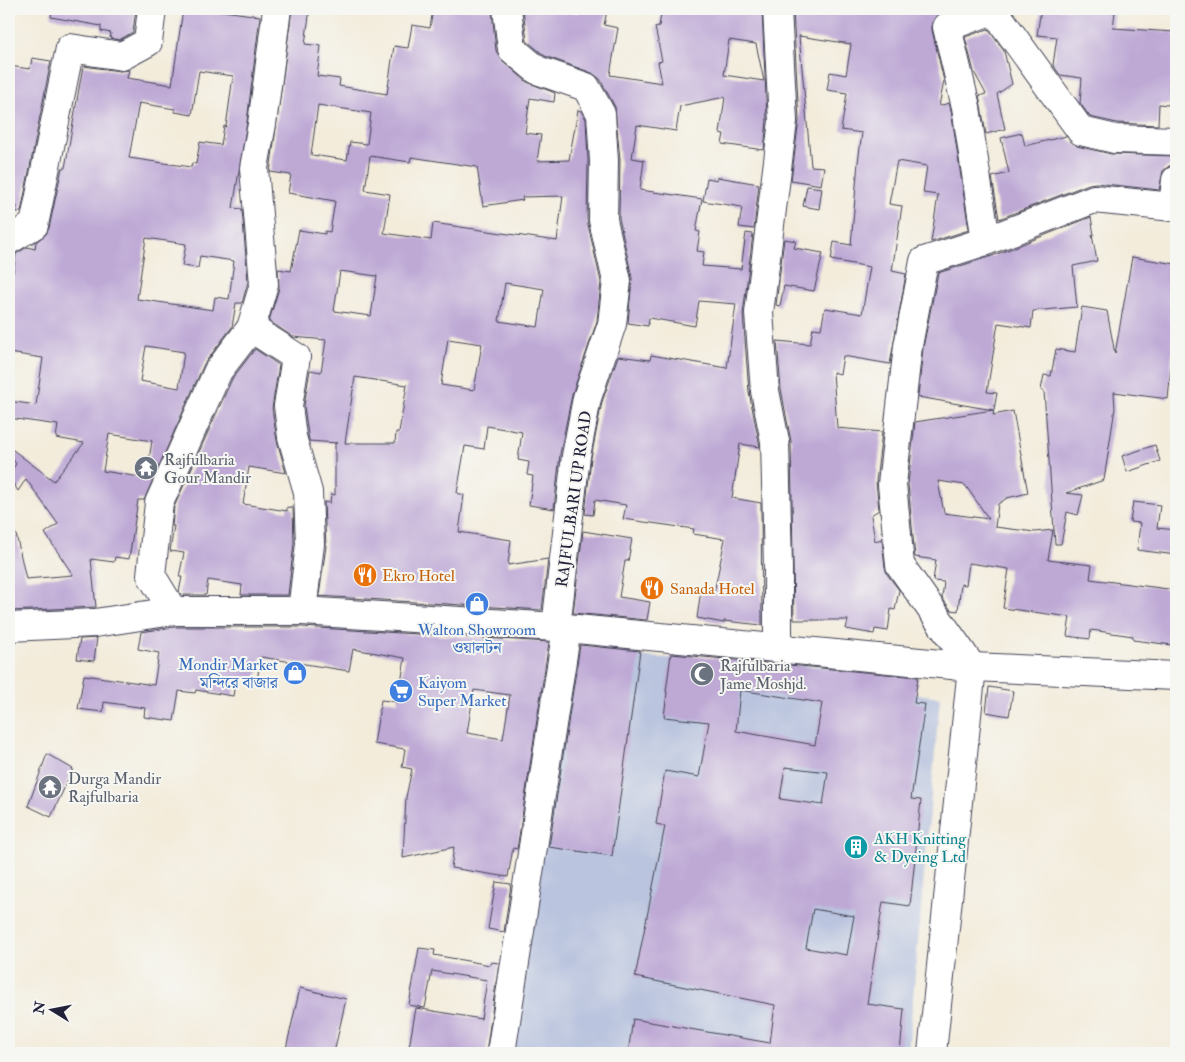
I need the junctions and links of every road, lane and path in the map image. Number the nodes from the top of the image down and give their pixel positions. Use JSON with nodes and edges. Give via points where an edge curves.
{"nodes":[{"id":1,"x":152,"y":9,"type":"edge"},
{"id":2,"x":277,"y":9,"type":"edge"},
{"id":3,"x":507,"y":9,"type":"edge"},
{"id":4,"x":777,"y":9,"type":"edge"},
{"id":5,"x":993,"y":10,"type":"edge"},
{"id":6,"x":1176,"y":141,"type":"edge"},
{"id":7,"x":1176,"y":180,"type":"edge"},
{"id":8,"x":9,"y":240,"type":"edge"},
{"id":9,"x":986,"y":241,"type":"junction"},
{"id":10,"x":251,"y":328,"type":"junction"},
{"id":11,"x":173,"y":611,"type":"junction"},
{"id":12,"x":302,"y":611,"type":"junction"},
{"id":13,"x":9,"y":627,"type":"edge"},
{"id":14,"x":562,"y":627,"type":"junction"},
{"id":15,"x":778,"y":648,"type":"junction"},
{"id":16,"x":972,"y":667,"type":"junction"},
{"id":17,"x":1176,"y":676,"type":"edge"},
{"id":18,"x":501,"y":1053,"type":"edge"},
{"id":19,"x":932,"y":1053,"type":"edge"}],
"edges":[{"from":1,"to":8,"type":"street","via":[[148,42],[122,56],[70,48],[34,225]]},
{"from":2,"to":10,"type":"street","via":[[254,168],[264,284]]},
{"from":3,"to":14,"type":"street","name":"RAJFULBARI UP ROAD","via":[[512,49],[537,70],[586,87],[601,114],[604,161],[602,220],[617,281],[612,324],[587,398],[576,456]]},
{"from":4,"to":15,"type":"street","via":[[783,121],[759,313],[765,391],[775,441]]},
{"from":5,"to":6,"type":"street","via":[[1081,130],[1115,140]]},
{"from":5,"to":9,"type":"street","via":[[947,27],[966,107]]},
{"from":7,"to":9,"type":"street","via":[[1173,207],[1094,199]]},
{"from":9,"to":16,"type":"street","via":[[924,261],[908,346],[892,484],[900,565]]},
{"from":10,"to":11,"type":"street","via":[[218,371],[159,504],[151,575]]},
{"from":10,"to":12,"type":"street","via":[[296,356],[288,406],[292,437],[308,492],[310,544]]},
{"from":11,"to":12,"type":"street"},
{"from":11,"to":13,"type":"street","via":[[95,623]]},
{"from":12,"to":14,"type":"street"},
{"from":14,"to":15,"type":"street"},
{"from":14,"to":18,"type":"street","name":"RAJFULBARI UP ROAD"},
{"from":15,"to":16,"type":"street"},
{"from":16,"to":17,"type":"street"},
{"from":16,"to":19,"type":"street"}]}
